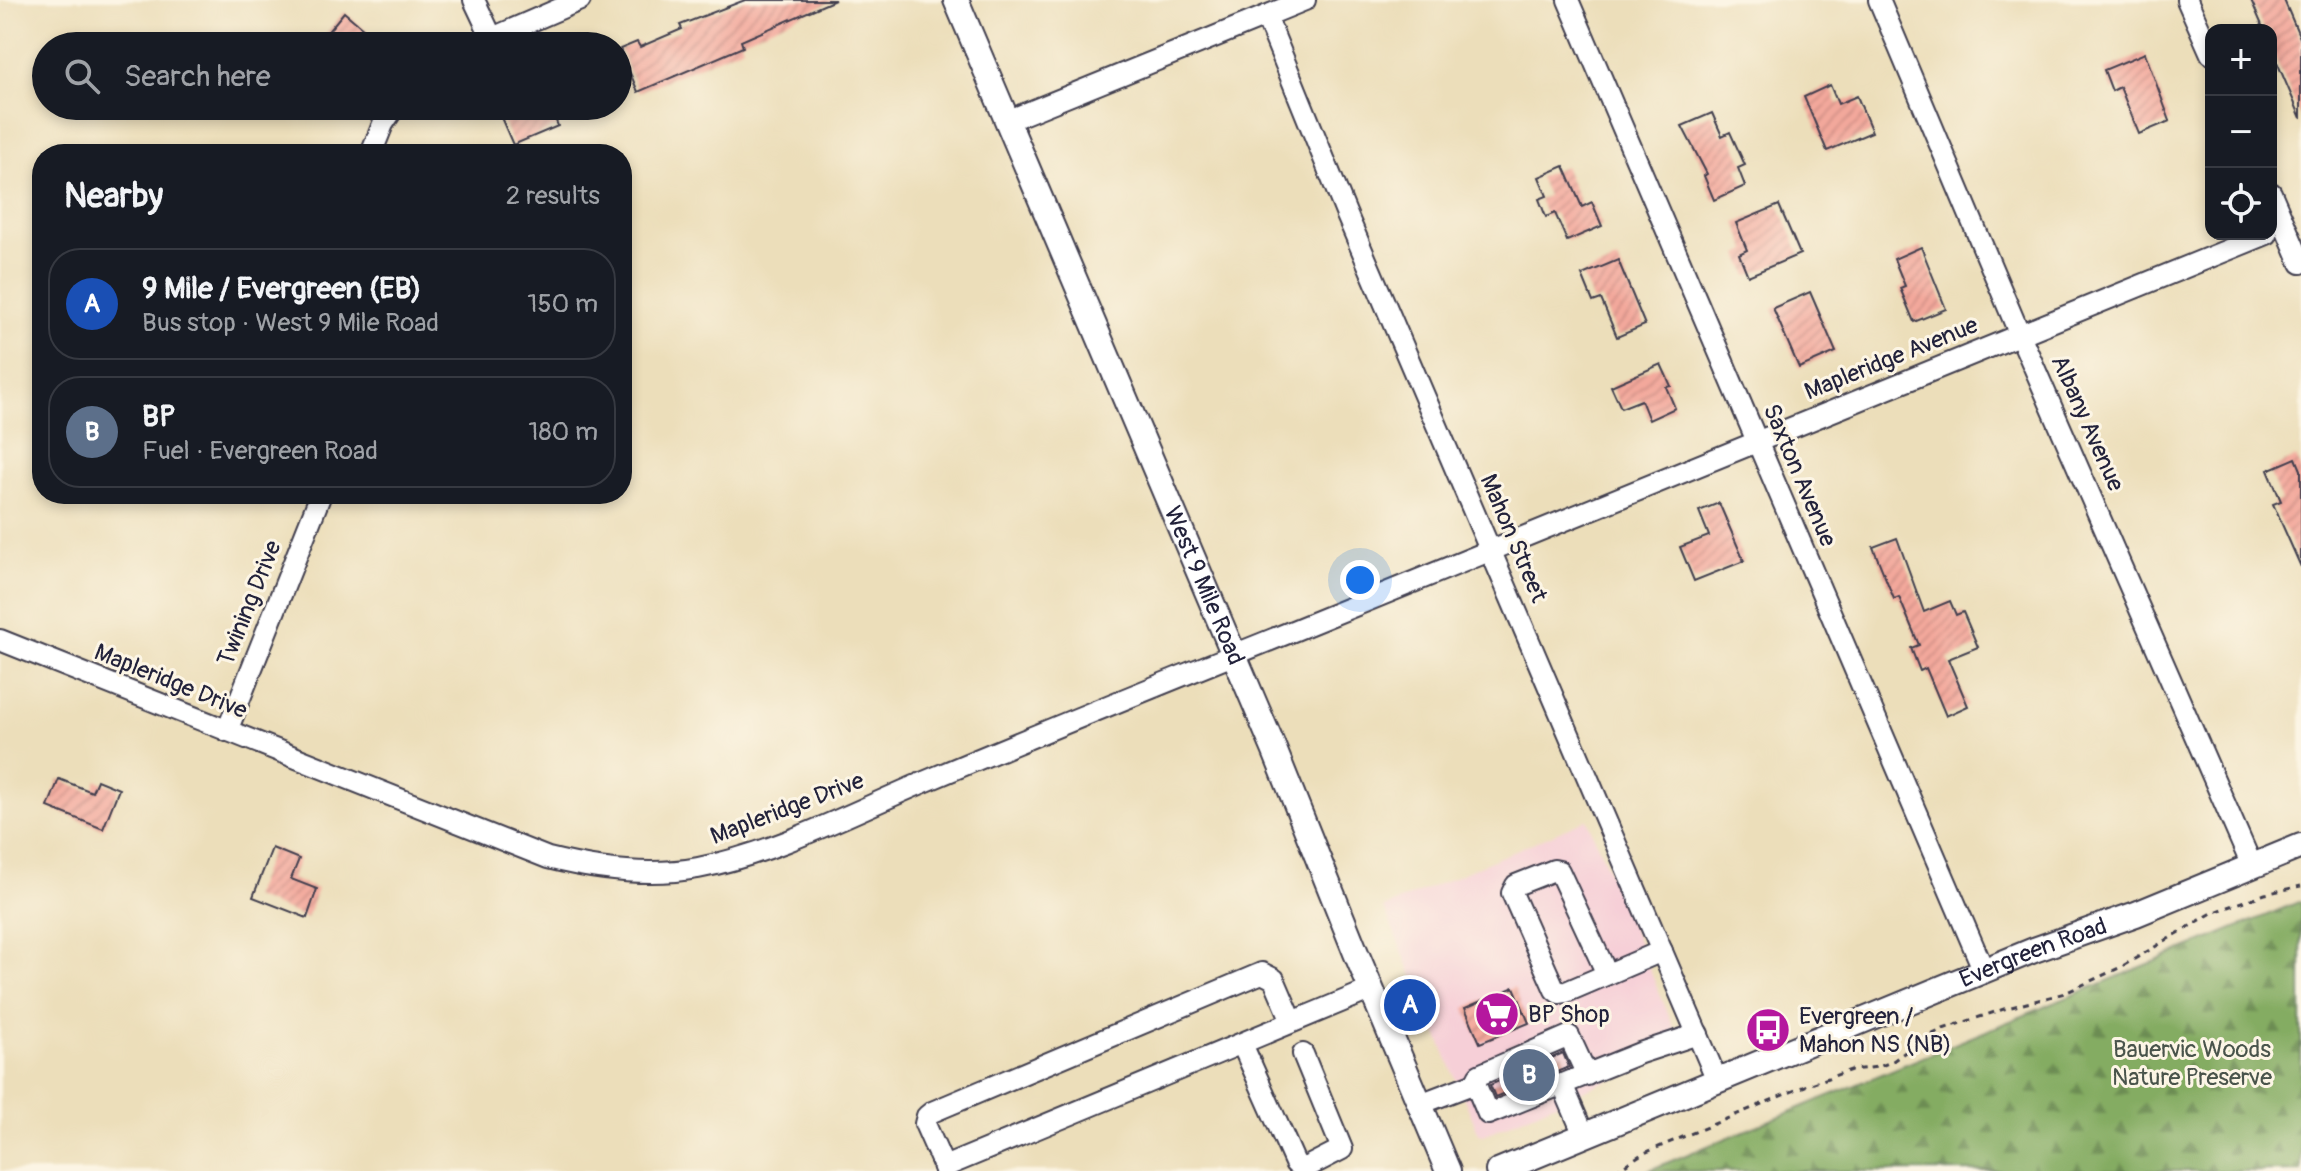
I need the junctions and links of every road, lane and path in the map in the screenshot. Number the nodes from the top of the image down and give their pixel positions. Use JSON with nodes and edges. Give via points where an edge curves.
{"nodes":[{"id":1,"x":474,"y":0,"type":"edge"},
{"id":2,"x":580,"y":0,"type":"edge"},
{"id":3,"x":956,"y":0,"type":"edge"},
{"id":4,"x":1305,"y":0,"type":"edge"},
{"id":5,"x":1568,"y":0,"type":"edge"},
{"id":6,"x":1879,"y":0,"type":"edge"},
{"id":7,"x":2187,"y":0,"type":"edge"},
{"id":8,"x":1266,"y":16,"type":"junction"},
{"id":9,"x":481,"y":32,"type":"edge"},
{"id":10,"x":506,"y":32,"type":"edge"},
{"id":11,"x":2205,"y":40,"type":"edge"},
{"id":12,"x":386,"y":120,"type":"edge"},
{"id":13,"x":1007,"y":121,"type":"junction"},
{"id":14,"x":375,"y":144,"type":"edge"},
{"id":15,"x":2281,"y":228,"type":"edge"},
{"id":16,"x":2301,"y":263,"type":"edge"},
{"id":17,"x":2020,"y":335,"type":"junction"},
{"id":18,"x":1757,"y":440,"type":"junction"},
{"id":19,"x":317,"y":504,"type":"edge"},
{"id":20,"x":1492,"y":550,"type":"junction"},
{"id":21,"x":0,"y":640,"type":"edge"},
{"id":22,"x":1234,"y":655,"type":"junction"},
{"id":23,"x":227,"y":731,"type":"junction"},
{"id":24,"x":2301,"y":846,"type":"edge"},
{"id":25,"x":2252,"y":866,"type":"junction"},
{"id":26,"x":2301,"y":886,"type":"edge"},
{"id":27,"x":1662,"y":951,"type":"junction"},
{"id":28,"x":1984,"y":971,"type":"junction"},
{"id":29,"x":1607,"y":974,"type":"junction"},
{"id":30,"x":1372,"y":989,"type":"junction"},
{"id":31,"x":1292,"y":1021,"type":"junction"},
{"id":32,"x":1698,"y":1034,"type":"junction"},
{"id":33,"x":1242,"y":1044,"type":"junction"},
{"id":34,"x":1303,"y":1054,"type":"dead end"},
{"id":35,"x":1587,"y":1075,"type":"junction"},
{"id":36,"x":1717,"y":1080,"type":"junction"},
{"id":37,"x":1475,"y":1083,"type":"junction"},
{"id":38,"x":1562,"y":1084,"type":"junction"},
{"id":39,"x":1420,"y":1104,"type":"junction"},
{"id":40,"x":1584,"y":1135,"type":"junction"},
{"id":41,"x":945,"y":1169,"type":"edge"},
{"id":42,"x":1448,"y":1171,"type":"edge"},
{"id":43,"x":1498,"y":1171,"type":"edge"},
{"id":44,"x":1615,"y":1171,"type":"edge"}],
"edges":[{"from":1,"to":9,"type":"street"},
{"from":2,"to":10,"type":"street"},
{"from":3,"to":13,"type":"main road","name":"West 9 Mile Road"},
{"from":4,"to":8,"type":"street"},
{"from":5,"to":18,"type":"street","name":"Saxton Avenue"},
{"from":6,"to":17,"type":"street","name":"Albany Avenue"},
{"from":7,"to":11,"type":"street"},
{"from":8,"to":13,"type":"street"},
{"from":8,"to":20,"type":"street","name":"Mahon Street"},
{"from":12,"to":14,"type":"street"},
{"from":13,"to":22,"type":"main road","name":"West 9 Mile Road"},
{"from":15,"to":16,"type":"street"},
{"from":15,"to":17,"type":"street","name":"Mapleridge Avenue"},
{"from":17,"to":18,"type":"street","name":"Mapleridge Avenue"},
{"from":17,"to":25,"type":"street","name":"Albany Avenue"},
{"from":18,"to":20,"type":"street","name":"Mapleridge Avenue"},
{"from":18,"to":28,"type":"street","name":"Saxton Avenue"},
{"from":19,"to":23,"type":"street","name":"Twining Drive"},
{"from":20,"to":22,"type":"street","name":"Mapleridge Drive"},
{"from":20,"to":27,"type":"street","name":"Mahon Street"},
{"from":21,"to":23,"type":"street","name":"Mapleridge Drive"},
{"from":22,"to":23,"type":"street","name":"Mapleridge Drive","via":[[762,850],[670,871],[617,871],[548,858]]},
{"from":22,"to":30,"type":"main road","name":"West 9 Mile Road"},
{"from":24,"to":25,"type":"main road","name":"Evergreen Road"},
{"from":25,"to":28,"type":"main road","name":"Evergreen Road"},
{"from":26,"to":44,"type":"path","via":[[2212,913],[2065,993],[1943,1029],[1893,1061],[1805,1086],[1642,1154]]},
{"from":27,"to":29,"type":"street"},
{"from":27,"to":32,"type":"street","name":"Mahon Street"},
{"from":28,"to":36,"type":"main road","name":"Evergreen Road"},
{"from":29,"to":29,"type":"street","via":[[1566,992],[1555,990],[1512,893],[1516,885],[1559,871]]},
{"from":30,"to":31,"type":"street"},
{"from":30,"to":39,"type":"main road","name":"West 9 Mile Road"},
{"from":31,"to":33,"type":"street"},
{"from":31,"to":41,"type":"street","via":[[1274,979],[1262,973],[932,1112],[925,1124]]},
{"from":32,"to":35,"type":"street"},
{"from":32,"to":36,"type":"street","name":"Mahon Street"},
{"from":33,"to":34,"type":"street","via":[[1295,1163],[1303,1169],[1342,1149]]},
{"from":33,"to":41,"type":"street"},
{"from":35,"to":37,"type":"street","via":[[1569,1036],[1479,1075]]},
{"from":35,"to":38,"type":"street"},
{"from":36,"to":40,"type":"main road","name":"Evergreen Road"},
{"from":37,"to":38,"type":"street","via":[[1488,1114]]},
{"from":37,"to":39,"type":"street"},
{"from":38,"to":40,"type":"street"},
{"from":39,"to":42,"type":"main road","name":"West 9 Mile Road"},
{"from":40,"to":43,"type":"main road","name":"Evergreen Road"}]}
